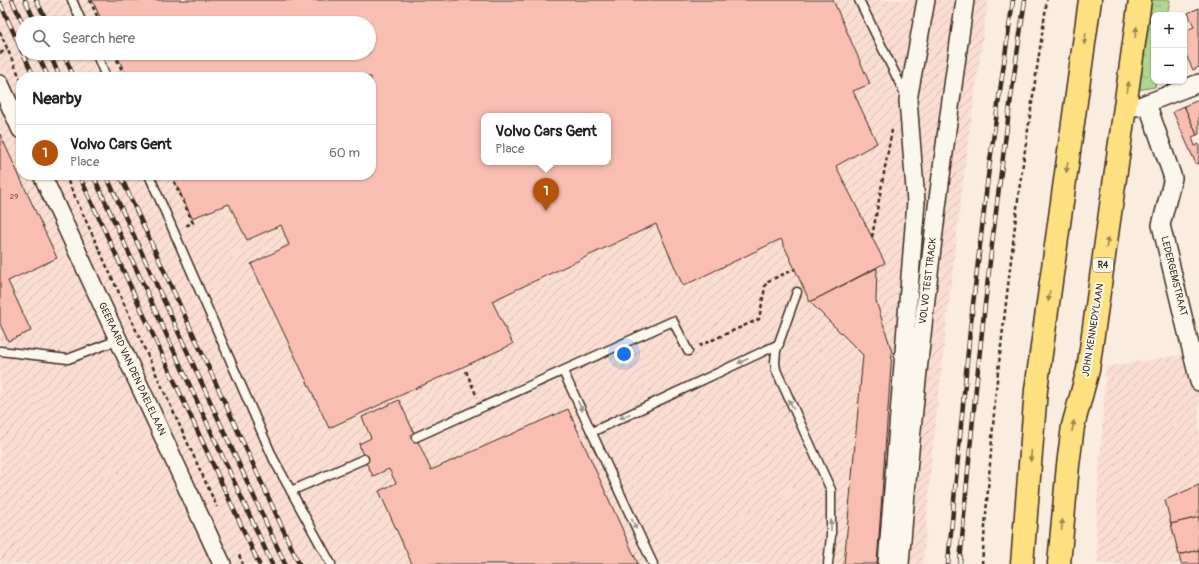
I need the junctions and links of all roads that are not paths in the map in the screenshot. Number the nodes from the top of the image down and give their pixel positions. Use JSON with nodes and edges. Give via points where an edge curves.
{"nodes":[{"id":1,"x":72,"y":0,"type":"edge"},
{"id":2,"x":859,"y":0,"type":"edge"},
{"id":3,"x":926,"y":0,"type":"edge"},
{"id":4,"x":965,"y":0,"type":"edge"},
{"id":5,"x":1090,"y":0,"type":"edge"},
{"id":6,"x":1140,"y":0,"type":"edge"},
{"id":7,"x":79,"y":16,"type":"edge"},
{"id":8,"x":99,"y":60,"type":"edge"},
{"id":9,"x":104,"y":72,"type":"edge"},
{"id":10,"x":1199,"y":83,"type":"edge"},
{"id":11,"x":0,"y":84,"type":"edge"},
{"id":12,"x":908,"y":100,"type":"junction"},
{"id":13,"x":16,"y":119,"type":"edge"},
{"id":14,"x":44,"y":180,"type":"edge"},
{"id":15,"x":151,"y":180,"type":"edge"},
{"id":16,"x":797,"y":292,"type":"dead end"},
{"id":17,"x":118,"y":340,"type":"junction"},
{"id":18,"x":779,"y":344,"type":"junction"},
{"id":19,"x":0,"y":351,"type":"edge"},
{"id":20,"x":688,"y":351,"type":"road end"},
{"id":21,"x":563,"y":371,"type":"junction"},
{"id":22,"x":1199,"y":382,"type":"edge"},
{"id":23,"x":592,"y":432,"type":"junction"},
{"id":24,"x":416,"y":437,"type":"dead end"},
{"id":25,"x":364,"y":459,"type":"dead end"},
{"id":26,"x":291,"y":491,"type":"junction"},
{"id":27,"x":222,"y":564,"type":"edge"},
{"id":28,"x":331,"y":564,"type":"edge"},
{"id":29,"x":653,"y":564,"type":"edge"},
{"id":30,"x":828,"y":564,"type":"edge"},
{"id":31,"x":887,"y":564,"type":"edge"},
{"id":32,"x":900,"y":564,"type":"edge"},
{"id":33,"x":1022,"y":564,"type":"edge"},
{"id":34,"x":1059,"y":564,"type":"edge"}],
"edges":[{"from":1,"to":7,"type":"lane"},
{"from":2,"to":12,"type":"lane"},
{"from":3,"to":12,"type":"street","name":"VOLVO TEST TRACK"},
{"from":4,"to":32,"type":"street","name":"VOLVO TEST TRACK","via":[[947,122],[924,317]]},
{"from":5,"to":33,"type":"highway","one_way":true,"via":[[1036,390]]},
{"from":34,"to":6,"type":"highway","name":"JOHN KENNEDYLAAN","number":"R4","one_way":true,"via":[[1073,426],[1088,370]]},
{"from":8,"to":9,"type":"lane"},
{"from":10,"to":22,"type":"street","name":"LEDERGEMSTRAAT","via":[[1142,105],[1173,178],[1161,225]]},
{"from":11,"to":13,"type":"street"},
{"from":12,"to":31,"type":"street","name":"VOLVO TEST TRACK","via":[[916,202]]},
{"from":14,"to":17,"type":"street","name":"GEERAARD VAN DEN DAELELAAN"},
{"from":15,"to":26,"type":"lane","via":[[274,460]]},
{"from":16,"to":18,"type":"lane"},
{"from":17,"to":19,"type":"lane","via":[[68,358]]},
{"from":17,"to":27,"type":"street","name":"GEERAARD VAN DEN DAELELAAN"},
{"from":18,"to":23,"type":"lane","one_way":true},
{"from":30,"to":18,"type":"lane","one_way":true,"via":[[831,490],[776,370]]},
{"from":20,"to":21,"type":"lane","via":[[673,321]]},
{"from":21,"to":23,"type":"lane","one_way":true},
{"from":21,"to":24,"type":"lane"},
{"from":23,"to":29,"type":"lane","one_way":true},
{"from":25,"to":26,"type":"lane"},
{"from":26,"to":28,"type":"lane"}]}
